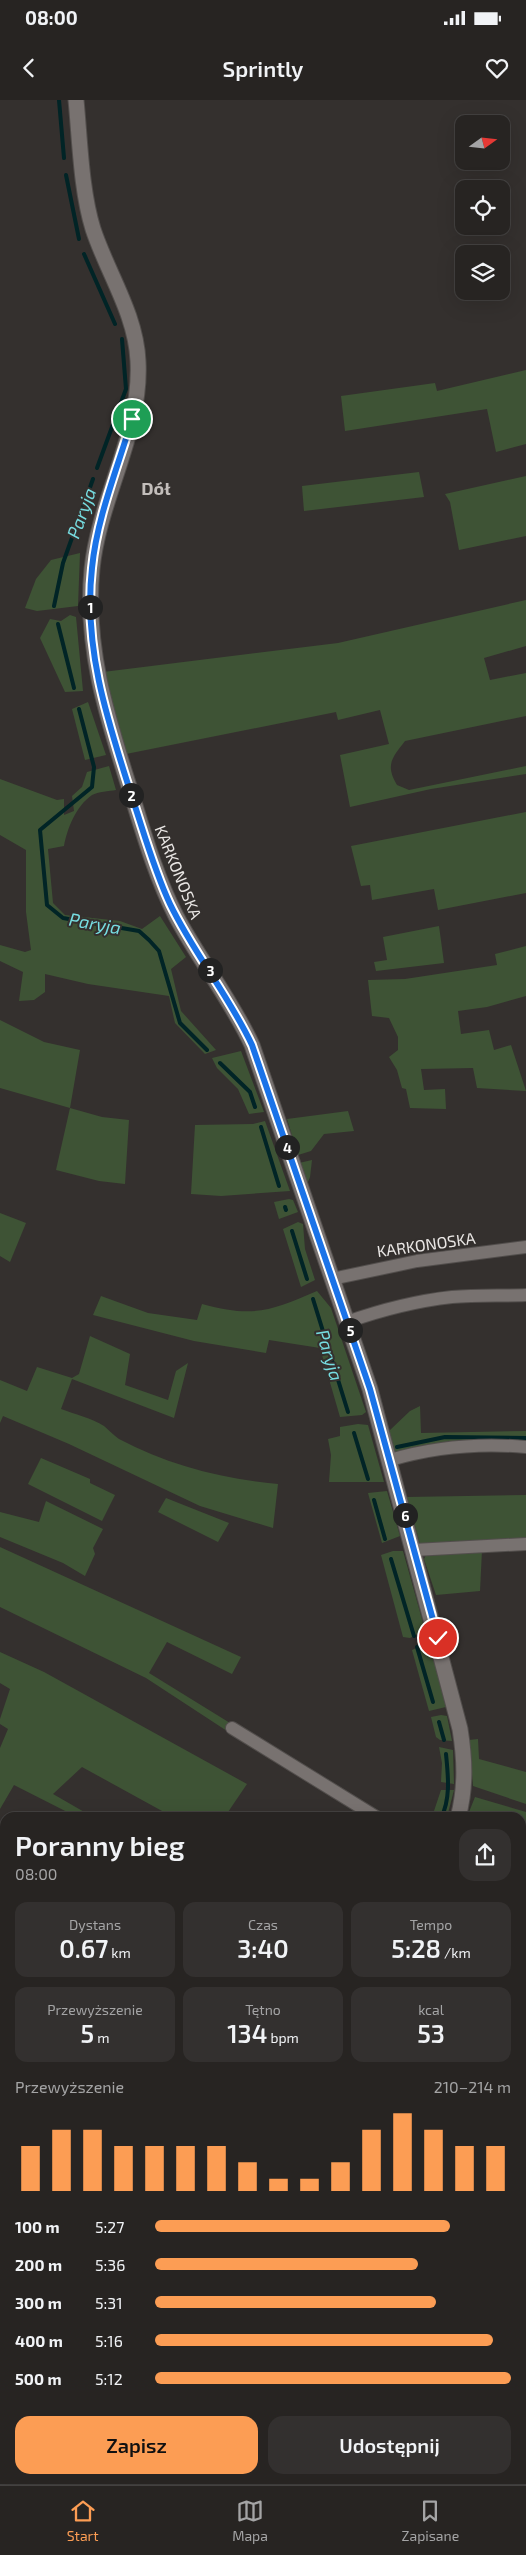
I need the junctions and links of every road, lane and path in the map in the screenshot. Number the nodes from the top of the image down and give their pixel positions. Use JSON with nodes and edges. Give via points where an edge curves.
{"nodes":[{"id":1,"x":76,"y":100,"type":"edge"},
{"id":2,"x":526,"y":1246,"type":"edge"},
{"id":3,"x":332,"y":1279,"type":"junction"},
{"id":4,"x":526,"y":1295,"type":"edge"},
{"id":5,"x":347,"y":1322,"type":"junction"},
{"id":6,"x":526,"y":1447,"type":"edge"},
{"id":7,"x":390,"y":1460,"type":"junction"},
{"id":8,"x":526,"y":1544,"type":"edge"},
{"id":9,"x":414,"y":1550,"type":"junction"},
{"id":10,"x":232,"y":1728,"type":"dead end"},
{"id":11,"x":369,"y":1812,"type":"edge"},
{"id":12,"x":460,"y":1812,"type":"edge"}],
"edges":[{"from":1,"to":3,"type":"street","name":"KARKONOSKA","via":[[92,226],[124,307],[138,357],[139,383],[132,419],[96,543],[90,605],[95,665],[110,728],[147,843],[176,917],[232,1004],[252,1045]]},
{"from":2,"to":3,"type":"street","name":"KARKONOSKA","via":[[417,1262]]},
{"from":3,"to":5,"type":"street","name":"KARKONOSKA"},
{"from":4,"to":5,"type":"street","via":[[426,1300]]},
{"from":5,"to":7,"type":"street","name":"KARKONOSKA"},
{"from":6,"to":7,"type":"street","via":[[443,1448]]},
{"from":7,"to":9,"type":"street","name":"KARKONOSKA"},
{"from":8,"to":9,"type":"street"},
{"from":9,"to":12,"type":"street","name":"KARKONOSKA","via":[[460,1729],[465,1776]]},
{"from":10,"to":11,"type":"street"}]}
